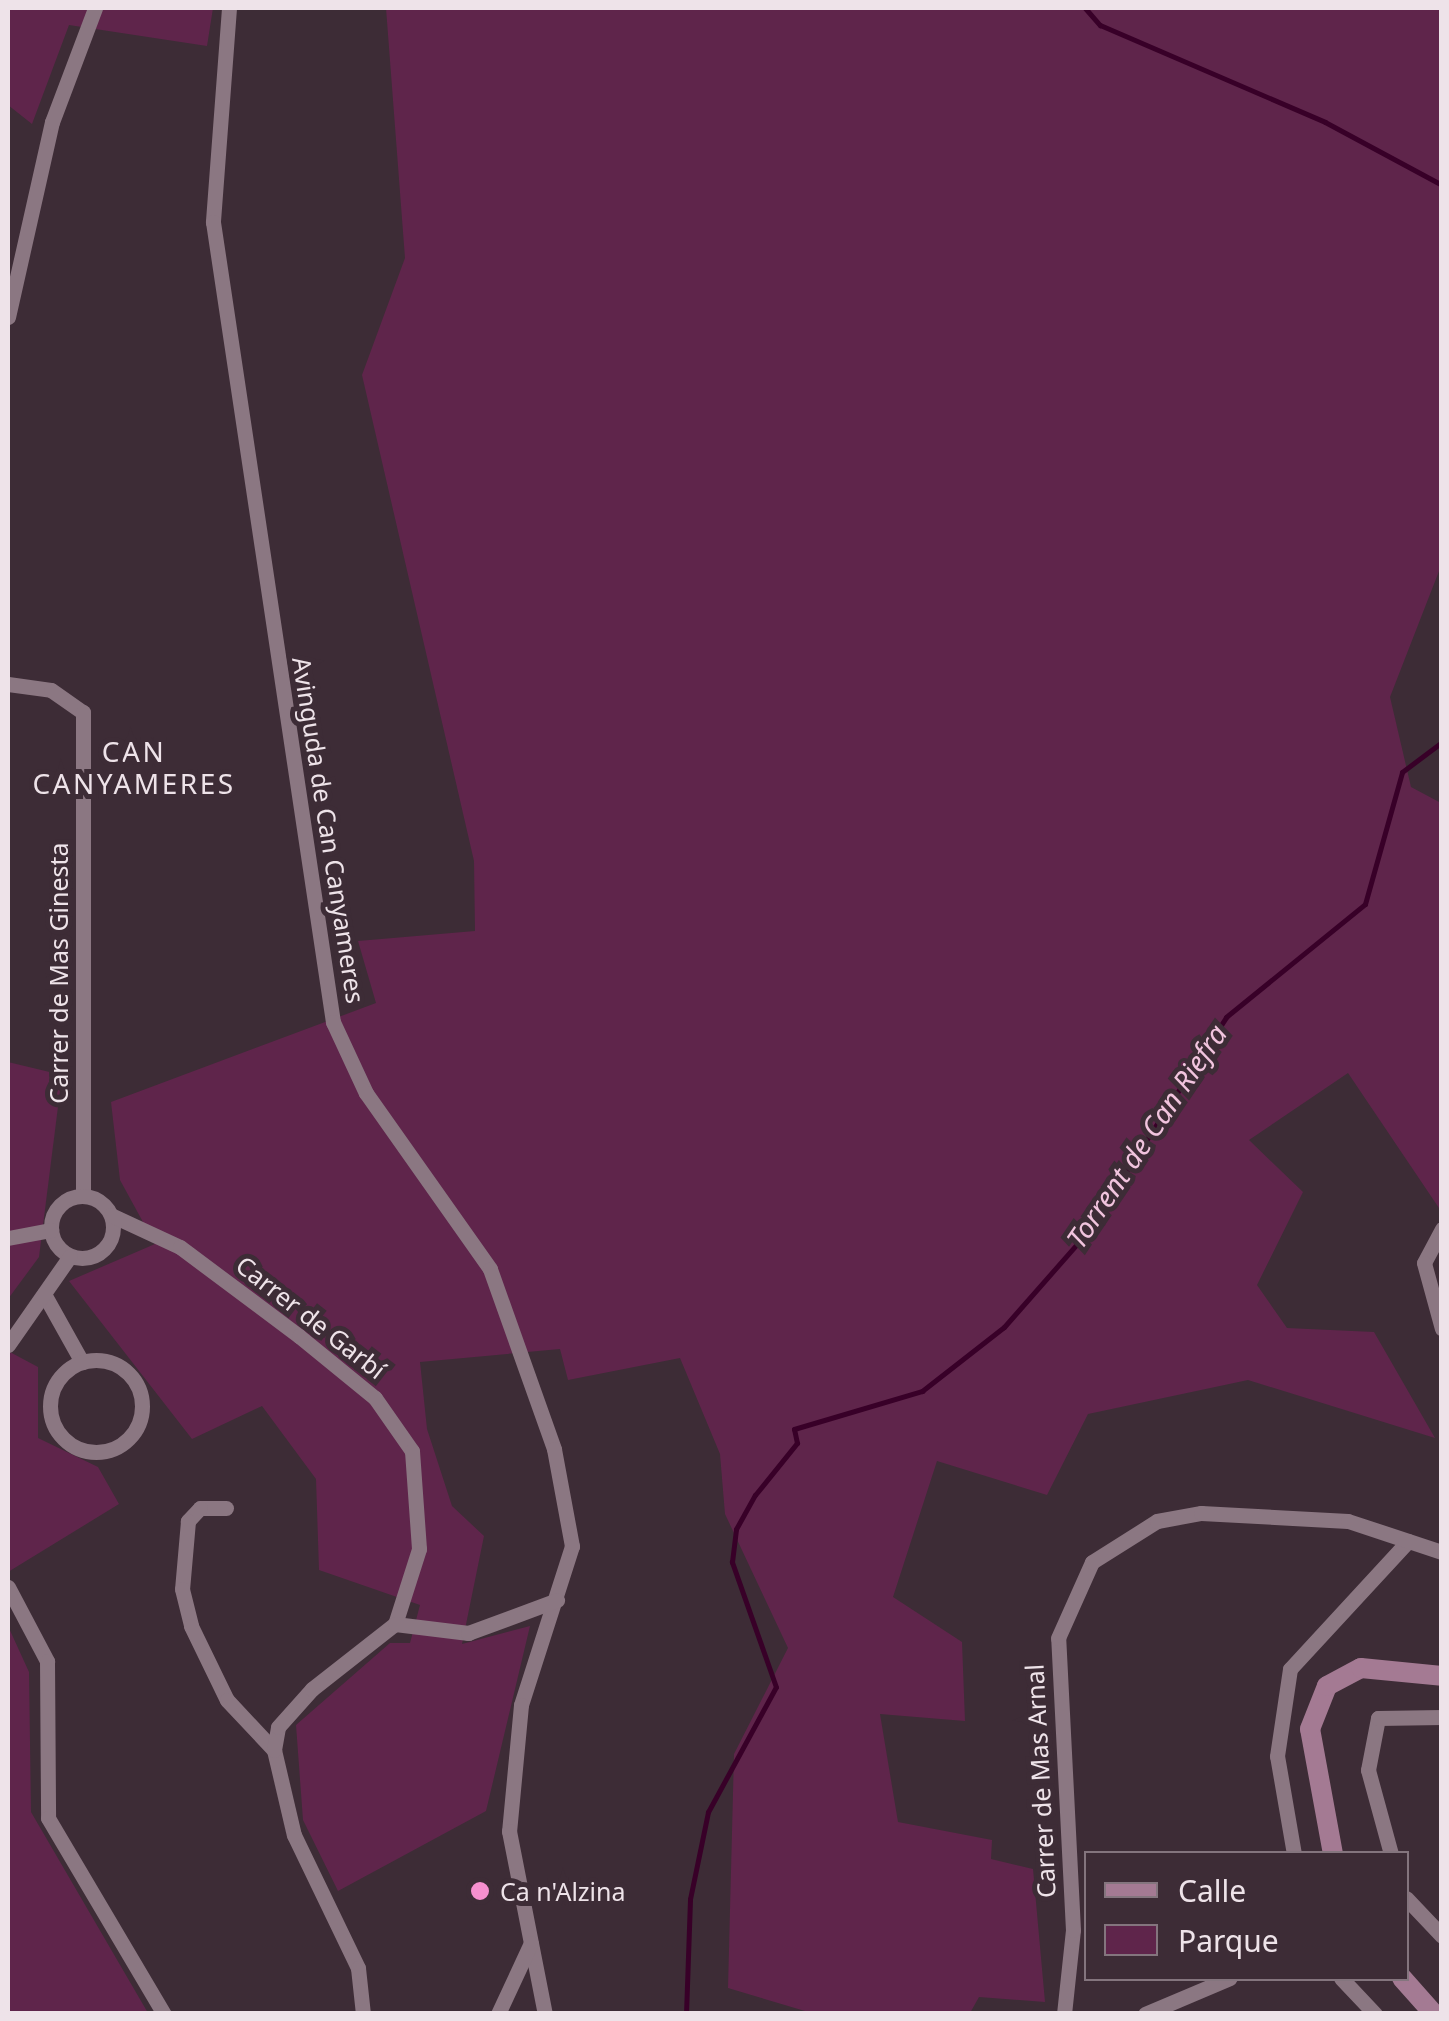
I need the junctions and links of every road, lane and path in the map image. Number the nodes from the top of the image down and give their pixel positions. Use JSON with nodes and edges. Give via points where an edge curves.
{"nodes":[{"id":1,"x":96,"y":8,"type":"edge"},
{"id":2,"x":228,"y":9,"type":"edge"},
{"id":3,"x":8,"y":318,"type":"edge"},
{"id":4,"x":8,"y":684,"type":"edge"},
{"id":5,"x":83,"y":1196,"type":"junction"},
{"id":6,"x":110,"y":1214,"type":"junction"},
{"id":7,"x":1442,"y":1229,"type":"edge"},
{"id":8,"x":51,"y":1230,"type":"junction"},
{"id":9,"x":8,"y":1238,"type":"edge"},
{"id":10,"x":70,"y":1256,"type":"junction"},
{"id":11,"x":44,"y":1294,"type":"junction"},
{"id":12,"x":1442,"y":1329,"type":"edge"},
{"id":13,"x":8,"y":1345,"type":"edge"},
{"id":14,"x":82,"y":1362,"type":"junction"},
{"id":15,"x":226,"y":1508,"type":"dead end"},
{"id":16,"x":1408,"y":1541,"type":"junction"},
{"id":17,"x":1442,"y":1552,"type":"edge"},
{"id":18,"x":8,"y":1587,"type":"edge"},
{"id":19,"x":557,"y":1600,"type":"junction"},
{"id":20,"x":395,"y":1624,"type":"junction"},
{"id":21,"x":1442,"y":1676,"type":"edge"},
{"id":22,"x":1442,"y":1716,"type":"edge"},
{"id":23,"x":274,"y":1750,"type":"junction"},
{"id":24,"x":1293,"y":1851,"type":"edge"},
{"id":25,"x":1332,"y":1851,"type":"edge"},
{"id":26,"x":1390,"y":1851,"type":"edge"},
{"id":27,"x":1409,"y":1901,"type":"edge"},
{"id":28,"x":1442,"y":1936,"type":"edge"},
{"id":29,"x":531,"y":1943,"type":"junction"},
{"id":30,"x":1223,"y":1981,"type":"edge"},
{"id":31,"x":1344,"y":1981,"type":"edge"},
{"id":32,"x":1405,"y":1981,"type":"edge"},
{"id":33,"x":164,"y":2014,"type":"edge"},
{"id":34,"x":363,"y":2014,"type":"edge"},
{"id":35,"x":498,"y":2014,"type":"edge"},
{"id":36,"x":545,"y":2014,"type":"edge"},
{"id":37,"x":1064,"y":2014,"type":"edge"},
{"id":38,"x":1145,"y":2014,"type":"edge"},
{"id":39,"x":1375,"y":2014,"type":"edge"},
{"id":40,"x":1434,"y":2014,"type":"edge"}],
"edges":[{"from":1,"to":3,"type":"street","via":[[52,122]]},
{"from":2,"to":19,"type":"street","name":"Avinguda de Can Canyameres","via":[[213,222],[333,1022],[366,1093],[490,1269],[554,1449],[572,1546]]},
{"from":4,"to":5,"type":"street","name":"Carrer de Mas Ginesta","via":[[51,690],[83,712]]},
{"from":5,"to":6,"type":"street"},
{"from":5,"to":8,"type":"street","via":[[62,1202]]},
{"from":6,"to":10,"type":"street","via":[[101,1252]]},
{"from":6,"to":20,"type":"street","name":"Carrer de Garbí","via":[[180,1247],[298,1336],[374,1398],[412,1451],[418,1548]]},
{"from":7,"to":12,"type":"street","via":[[1424,1263]]},
{"from":8,"to":9,"type":"street"},
{"from":8,"to":10,"type":"street"},
{"from":10,"to":11,"type":"street"},
{"from":11,"to":13,"type":"street"},
{"from":11,"to":14,"type":"street"},
{"from":14,"to":14,"type":"street","via":[[55,1384],[52,1418],[83,1450],[115,1448],[140,1418],[140,1390],[120,1366]]},
{"from":15,"to":23,"type":"street","via":[[200,1508],[188,1522],[182,1589],[227,1700]]},
{"from":16,"to":17,"type":"street","name":"Carrer de Mas Arnal"},
{"from":16,"to":24,"type":"street","via":[[1290,1669],[1277,1756]]},
{"from":16,"to":37,"type":"street","name":"Carrer de Mas Arnal","via":[[1348,1521],[1201,1512],[1156,1521],[1092,1562],[1058,1638],[1073,1930]]},
{"from":18,"to":33,"type":"street","via":[[46,1662],[48,1818]]},
{"from":19,"to":20,"type":"street","via":[[468,1634]]},
{"from":19,"to":29,"type":"street","name":"Avinguda de Can Canyameres","via":[[522,1705],[509,1831]]},
{"from":20,"to":23,"type":"street","via":[[312,1689],[278,1727]]},
{"from":21,"to":25,"type":"main road","via":[[1361,1668],[1327,1686],[1310,1730]]},
{"from":22,"to":26,"type":"street","via":[[1378,1718],[1368,1770]]},
{"from":23,"to":34,"type":"street","via":[[294,1836],[358,1968]]},
{"from":27,"to":28,"type":"street"},
{"from":29,"to":35,"type":"street"},
{"from":29,"to":36,"type":"street","name":"Avinguda de Can Canyameres"},
{"from":30,"to":38,"type":"street"},
{"from":31,"to":39,"type":"street"},
{"from":32,"to":40,"type":"main road"}]}
